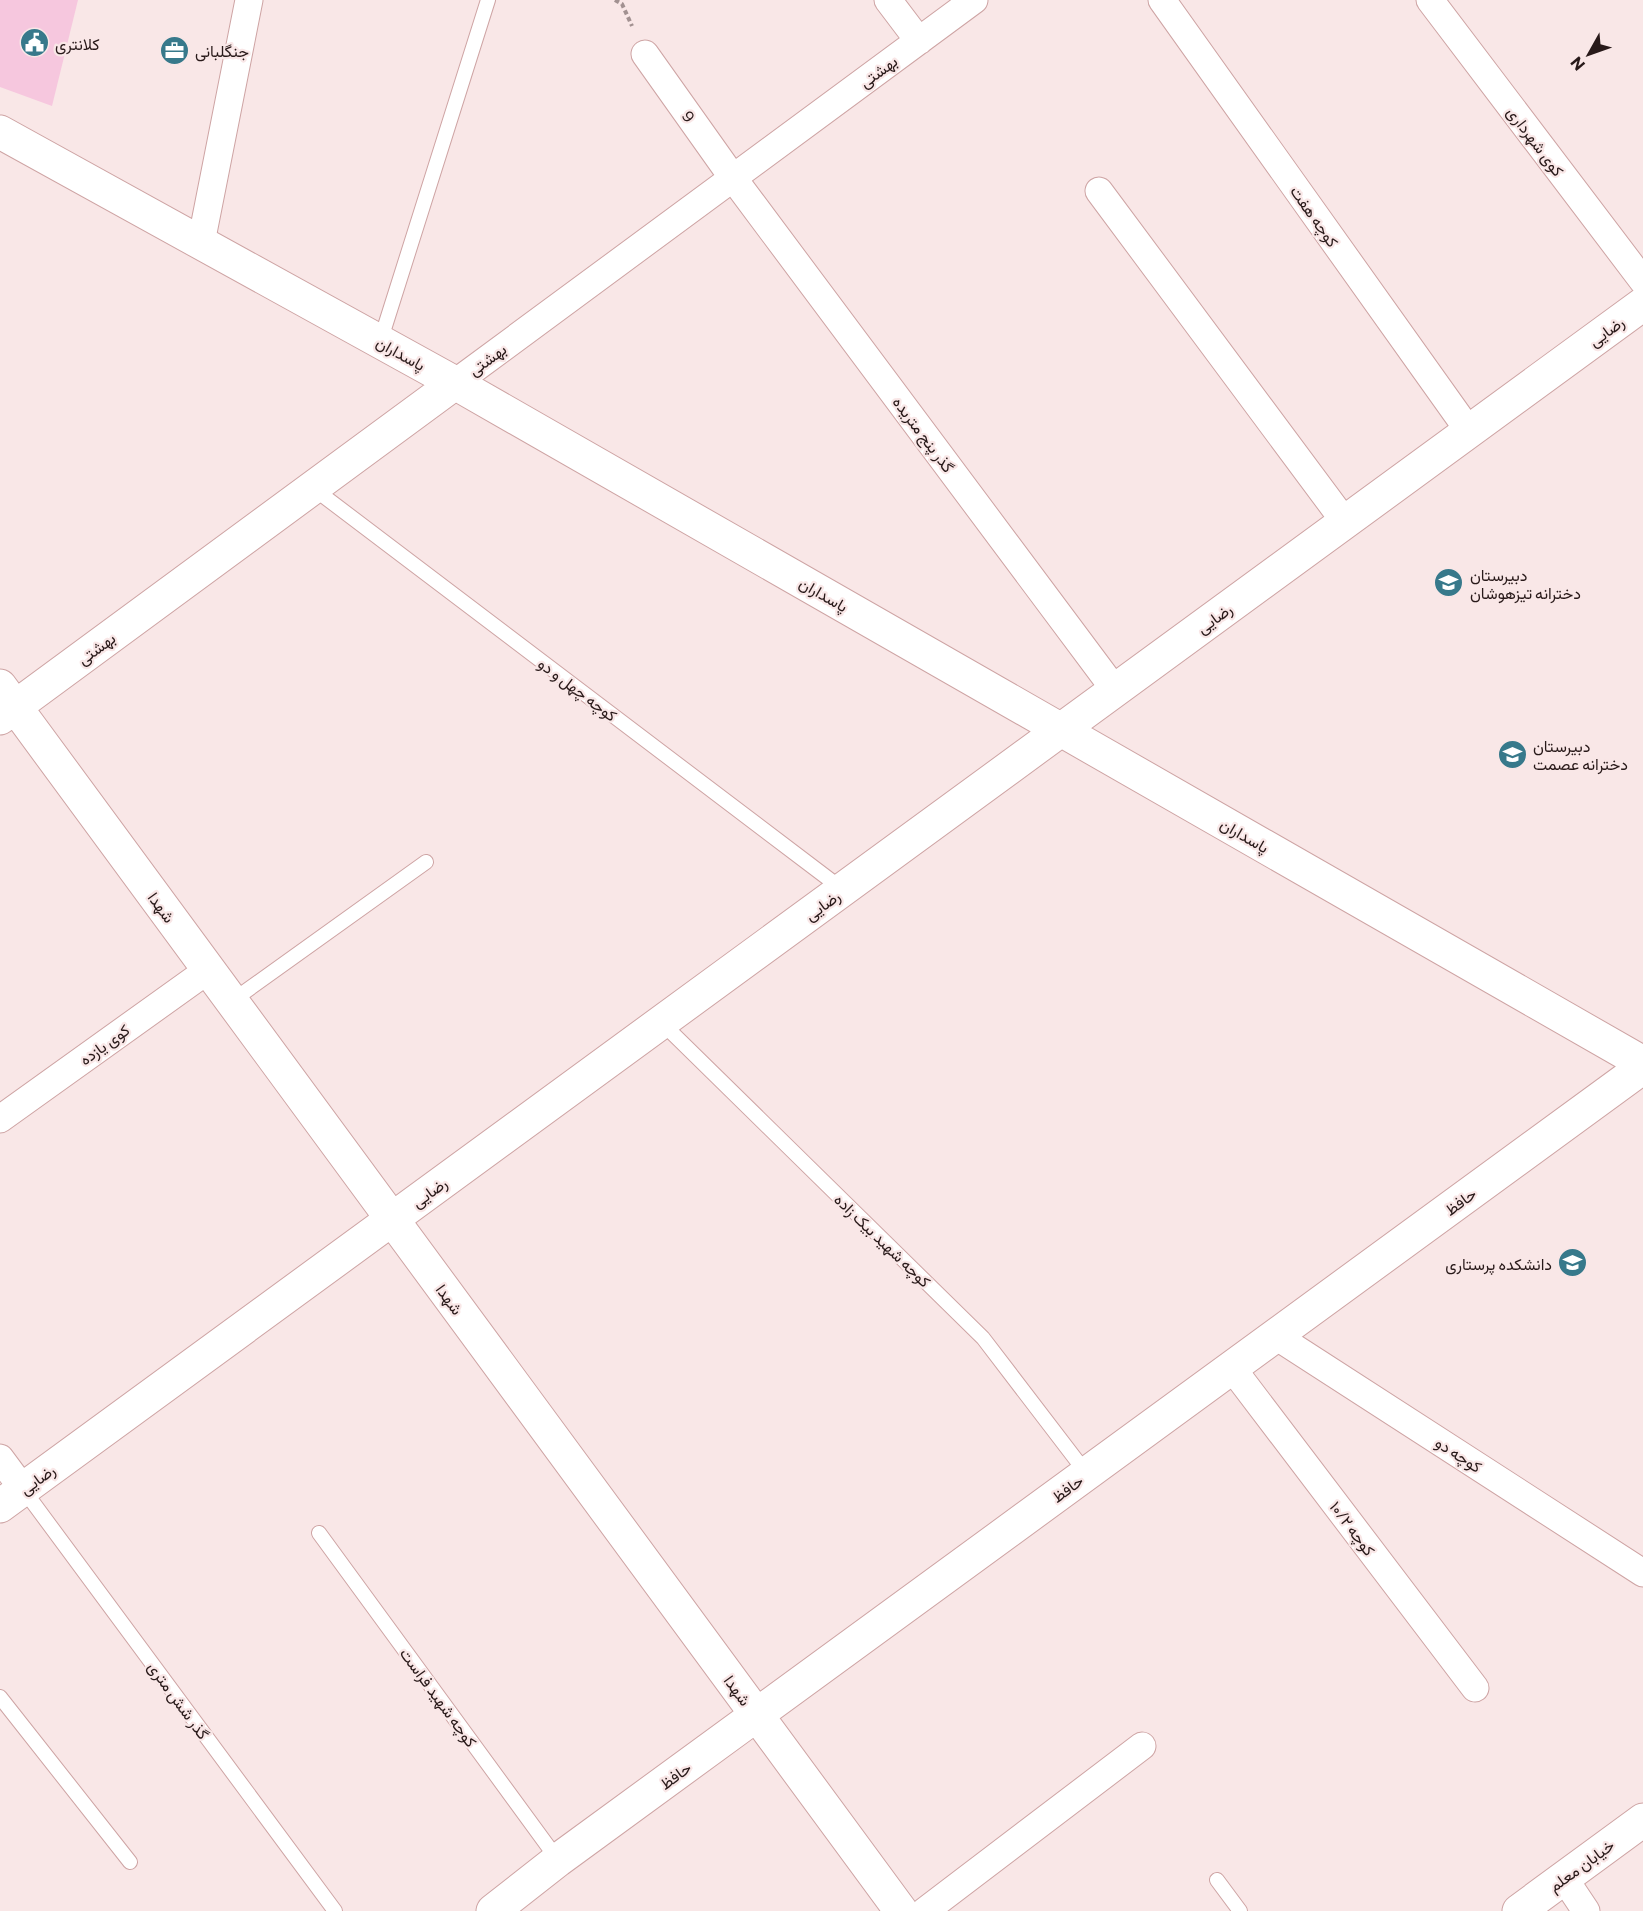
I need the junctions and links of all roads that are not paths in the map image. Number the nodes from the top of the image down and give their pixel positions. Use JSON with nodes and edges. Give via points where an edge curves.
{"nodes":[{"id":1,"x":249,"y":0,"type":"edge"},
{"id":2,"x":488,"y":0,"type":"edge"},
{"id":3,"x":888,"y":0,"type":"edge"},
{"id":4,"x":974,"y":0,"type":"edge"},
{"id":5,"x":1162,"y":0,"type":"edge"},
{"id":6,"x":1430,"y":0,"type":"edge"},
{"id":7,"x":918,"y":41,"type":"junction"},
{"id":8,"x":645,"y":54,"type":"dead end"},
{"id":9,"x":0,"y":132,"type":"edge"},
{"id":10,"x":733,"y":178,"type":"junction"},
{"id":11,"x":1099,"y":191,"type":"dead end"},
{"id":12,"x":201,"y":243,"type":"junction"},
{"id":13,"x":1643,"y":281,"type":"edge"},
{"id":14,"x":1643,"y":304,"type":"edge"},
{"id":15,"x":380,"y":342,"type":"junction"},
{"id":16,"x":455,"y":383,"type":"junction"},
{"id":17,"x":1469,"y":431,"type":"junction"},
{"id":18,"x":313,"y":488,"type":"junction"},
{"id":19,"x":1345,"y":522,"type":"junction"},
{"id":20,"x":1115,"y":690,"type":"junction"},
{"id":21,"x":5,"y":704,"type":"edge"},
{"id":22,"x":1061,"y":730,"type":"junction"},
{"id":23,"x":426,"y":862,"type":"dead end"},
{"id":24,"x":842,"y":890,"type":"junction"},
{"id":25,"x":208,"y":970,"type":"junction"},
{"id":26,"x":232,"y":1001,"type":"junction"},
{"id":27,"x":661,"y":1022,"type":"junction"},
{"id":28,"x":1643,"y":1065,"type":"edge"},
{"id":29,"x":0,"y":1119,"type":"edge"},
{"id":30,"x":391,"y":1219,"type":"junction"},
{"id":31,"x":1276,"y":1336,"type":"junction"},
{"id":32,"x":1232,"y":1368,"type":"junction"},
{"id":33,"x":0,"y":1458,"type":"edge"},
{"id":34,"x":1087,"y":1474,"type":"junction"},
{"id":35,"x":12,"y":1497,"type":"edge"},
{"id":36,"x":319,"y":1533,"type":"dead end"},
{"id":37,"x":1643,"y":1573,"type":"edge"},
{"id":38,"x":1475,"y":1688,"type":"dead end"},
{"id":39,"x":0,"y":1697,"type":"edge"},
{"id":40,"x":757,"y":1715,"type":"junction"},
{"id":41,"x":1142,"y":1746,"type":"dead end"},
{"id":42,"x":1643,"y":1820,"type":"edge"},
{"id":43,"x":558,"y":1860,"type":"junction"},
{"id":44,"x":130,"y":1862,"type":"dead end"},
{"id":45,"x":1564,"y":1878,"type":"junction"},
{"id":46,"x":1217,"y":1880,"type":"dead end"},
{"id":47,"x":335,"y":1911,"type":"edge"},
{"id":48,"x":493,"y":1911,"type":"edge"},
{"id":49,"x":901,"y":1911,"type":"edge"},
{"id":50,"x":925,"y":1911,"type":"edge"},
{"id":51,"x":1240,"y":1911,"type":"edge"},
{"id":52,"x":1520,"y":1911,"type":"edge"},
{"id":53,"x":1586,"y":1911,"type":"edge"}],
"edges":[{"from":1,"to":12,"type":"street"},
{"from":2,"to":15,"type":"lane"},
{"from":3,"to":7,"type":"street"},
{"from":4,"to":7,"type":"street","name":"بهشتی"},
{"from":5,"to":17,"type":"street","name":"کوچه هفت"},
{"from":6,"to":13,"type":"street","name":"کوی شهرداری"},
{"from":7,"to":10,"type":"street","name":"بهشتی"},
{"from":8,"to":10,"type":"street","name":"9"},
{"from":9,"to":12,"type":"street","name":"پاسداران"},
{"from":10,"to":16,"type":"street","name":"بهشتی"},
{"from":10,"to":20,"type":"street","name":"گذر پنج متریده"},
{"from":11,"to":19,"type":"street"},
{"from":12,"to":15,"type":"street","name":"پاسداران"},
{"from":14,"to":17,"type":"street","name":"رضایی"},
{"from":15,"to":16,"type":"street","name":"پاسداران"},
{"from":16,"to":18,"type":"street","name":"بهشتی"},
{"from":16,"to":22,"type":"street","name":"پاسداران"},
{"from":17,"to":19,"type":"street","name":"رضایی"},
{"from":18,"to":21,"type":"street","name":"بهشتی"},
{"from":18,"to":24,"type":"lane","name":"کوچه چهل و دو"},
{"from":19,"to":20,"type":"street","name":"رضایی"},
{"from":20,"to":22,"type":"street","name":"رضایی"},
{"from":21,"to":25,"type":"street","name":"شهدا"},
{"from":22,"to":24,"type":"street","name":"رضایی"},
{"from":22,"to":28,"type":"street","name":"پاسداران"},
{"from":23,"to":26,"type":"lane"},
{"from":24,"to":27,"type":"street","name":"رضایی"},
{"from":25,"to":26,"type":"street","name":"شهدا"},
{"from":25,"to":29,"type":"street","name":"کوی یازده"},
{"from":26,"to":30,"type":"street","name":"شهدا"},
{"from":27,"to":30,"type":"street","name":"رضایی"},
{"from":27,"to":34,"type":"lane","name":"کوچه شهید بیک زاده","via":[[983,1338]]},
{"from":28,"to":31,"type":"street","name":"حافظ"},
{"from":30,"to":35,"type":"street","name":"رضایی"},
{"from":30,"to":40,"type":"street","name":"شهدا"},
{"from":31,"to":32,"type":"street","name":"حافظ"},
{"from":31,"to":37,"type":"street","name":"کوچه دو"},
{"from":32,"to":34,"type":"street","name":"حافظ"},
{"from":32,"to":38,"type":"street","name":"کوچه ۱۰/۲"},
{"from":33,"to":35,"type":"street"},
{"from":34,"to":40,"type":"street","name":"حافظ"},
{"from":35,"to":47,"type":"lane","name":"گذر شش متری"},
{"from":36,"to":43,"type":"lane","name":"کوچه شهید فراست"},
{"from":39,"to":44,"type":"lane"},
{"from":40,"to":43,"type":"street","name":"حافظ"},
{"from":40,"to":49,"type":"street","name":"شهدا"},
{"from":41,"to":50,"type":"street"},
{"from":42,"to":45,"type":"street","name":"خیابان معلم"},
{"from":43,"to":48,"type":"street","name":"حافظ"},
{"from":45,"to":52,"type":"street","name":"خیابان معلم"},
{"from":45,"to":53,"type":"street"},
{"from":46,"to":51,"type":"lane"}]}
